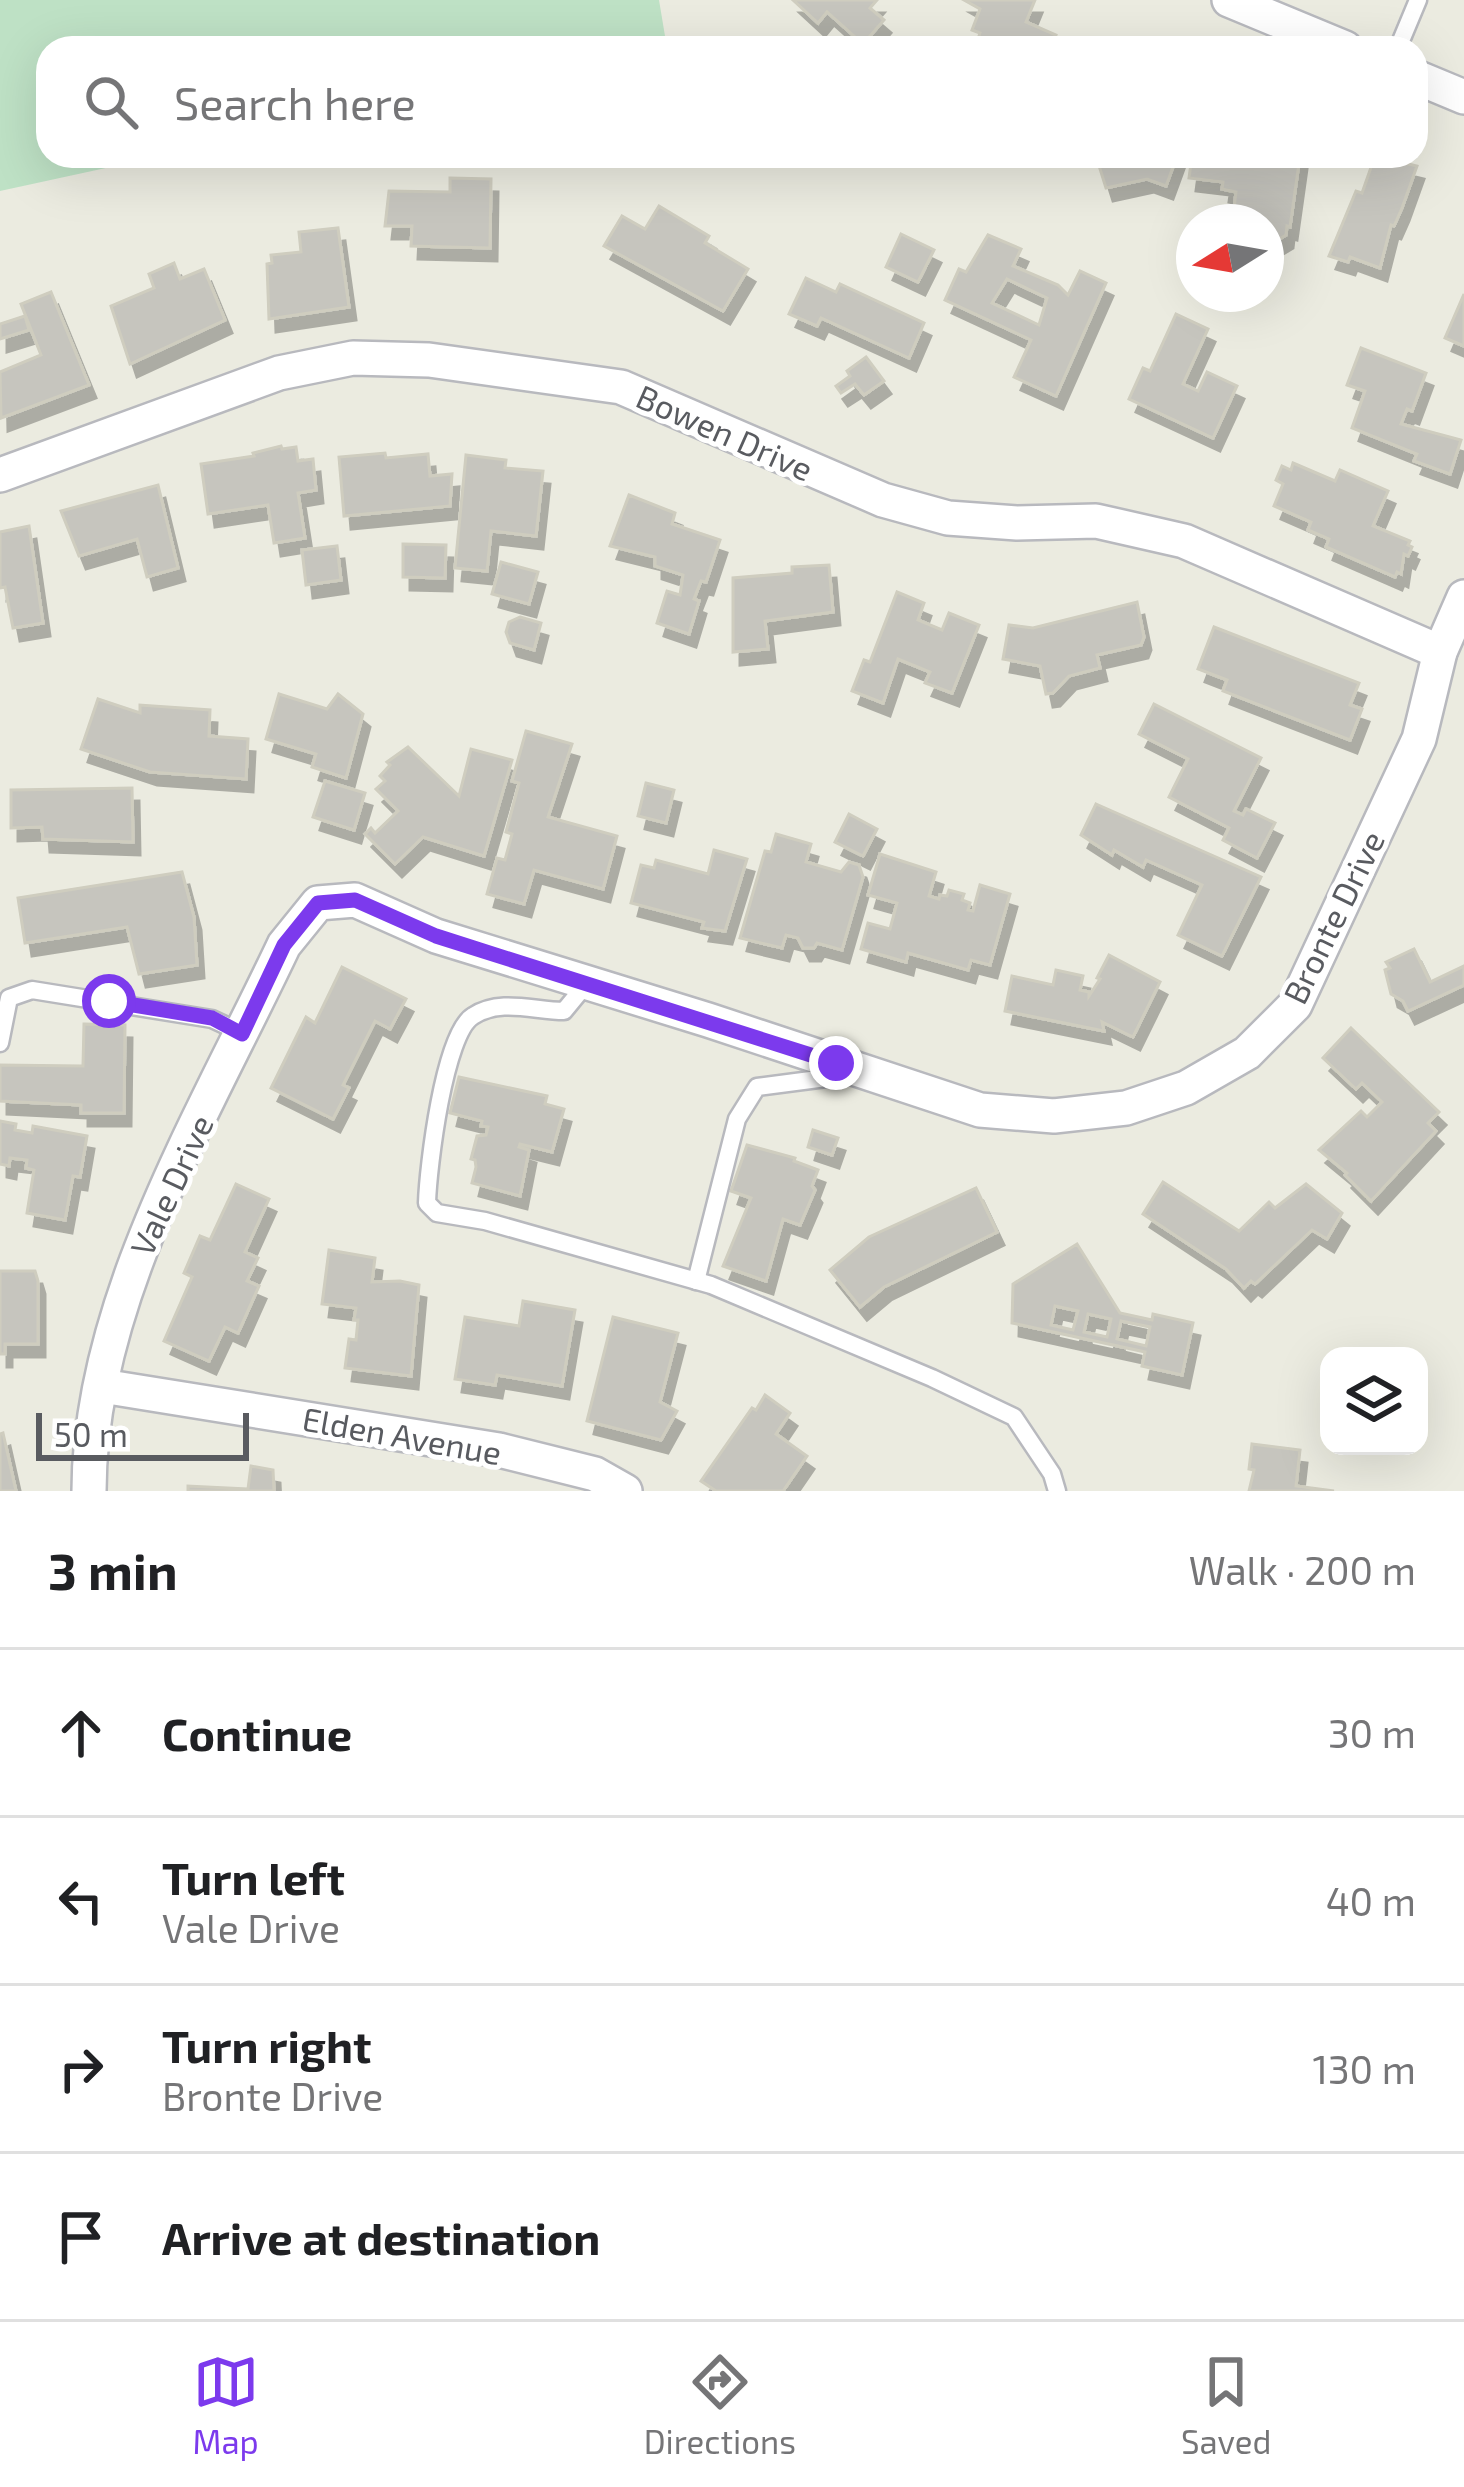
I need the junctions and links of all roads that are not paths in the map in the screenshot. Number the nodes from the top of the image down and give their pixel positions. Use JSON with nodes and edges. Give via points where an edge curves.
{"nodes":[{"id":1,"x":1229,"y":0,"type":"edge"},
{"id":2,"x":1418,"y":0,"type":"edge"},
{"id":3,"x":1316,"y":36,"type":"edge"},
{"id":4,"x":1403,"y":36,"type":"edge"},
{"id":5,"x":1428,"y":82,"type":"edge"},
{"id":6,"x":1464,"y":97,"type":"edge"},
{"id":7,"x":0,"y":475,"type":"edge"},
{"id":8,"x":1464,"y":597,"type":"edge"},
{"id":9,"x":1440,"y":652,"type":"junction"},
{"id":10,"x":318,"y":903,"type":"joint"},
{"id":11,"x":587,"y":983,"type":"junction"},
{"id":12,"x":242,"y":1034,"type":"junction"},
{"id":13,"x":0,"y":1043,"type":"edge"},
{"id":14,"x":836,"y":1063,"type":"junction"},
{"id":15,"x":696,"y":1281,"type":"junction"},
{"id":16,"x":102,"y":1386,"type":"junction"},
{"id":17,"x":89,"y":1491,"type":"edge"},
{"id":18,"x":625,"y":1491,"type":"edge"},
{"id":19,"x":1057,"y":1491,"type":"edge"}],
"edges":[{"from":1,"to":3,"type":"street"},
{"from":2,"to":4,"type":"lane"},
{"from":5,"to":6,"type":"street"},
{"from":7,"to":9,"type":"street","name":"Bowen Drive","via":[[279,374],[353,358],[429,360],[621,387],[883,500],[948,518],[1096,521],[1184,541]]},
{"from":8,"to":9,"type":"street","name":"Bronte Drive"},
{"from":9,"to":14,"type":"street","name":"Bronte Drive","via":[[1419,739],[1294,1005],[1246,1053],[1166,1095],[1054,1116],[980,1111]]},
{"from":10,"to":11,"type":"street","name":"Bronte Drive","via":[[355,900],[436,936]]},
{"from":10,"to":12,"type":"street","name":"Vale Drive","via":[[284,945]]},
{"from":11,"to":14,"type":"street","name":"Bronte Drive"},
{"from":11,"to":15,"type":"lane","via":[[564,1011],[508,1005],[461,1025],[427,1203],[437,1213]]},
{"from":12,"to":13,"type":"lane","via":[[212,1018],[32,990],[8,998]]},
{"from":12,"to":16,"type":"street","name":"Vale Drive","via":[[121,1296]]},
{"from":14,"to":15,"type":"lane","via":[[826,1078],[757,1087],[736,1119]]},
{"from":15,"to":19,"type":"lane","via":[[1014,1417]]},
{"from":16,"to":17,"type":"street","name":"Vale Drive"},
{"from":16,"to":18,"type":"street","name":"Elden Avenue","via":[[499,1450],[595,1474]]}]}
